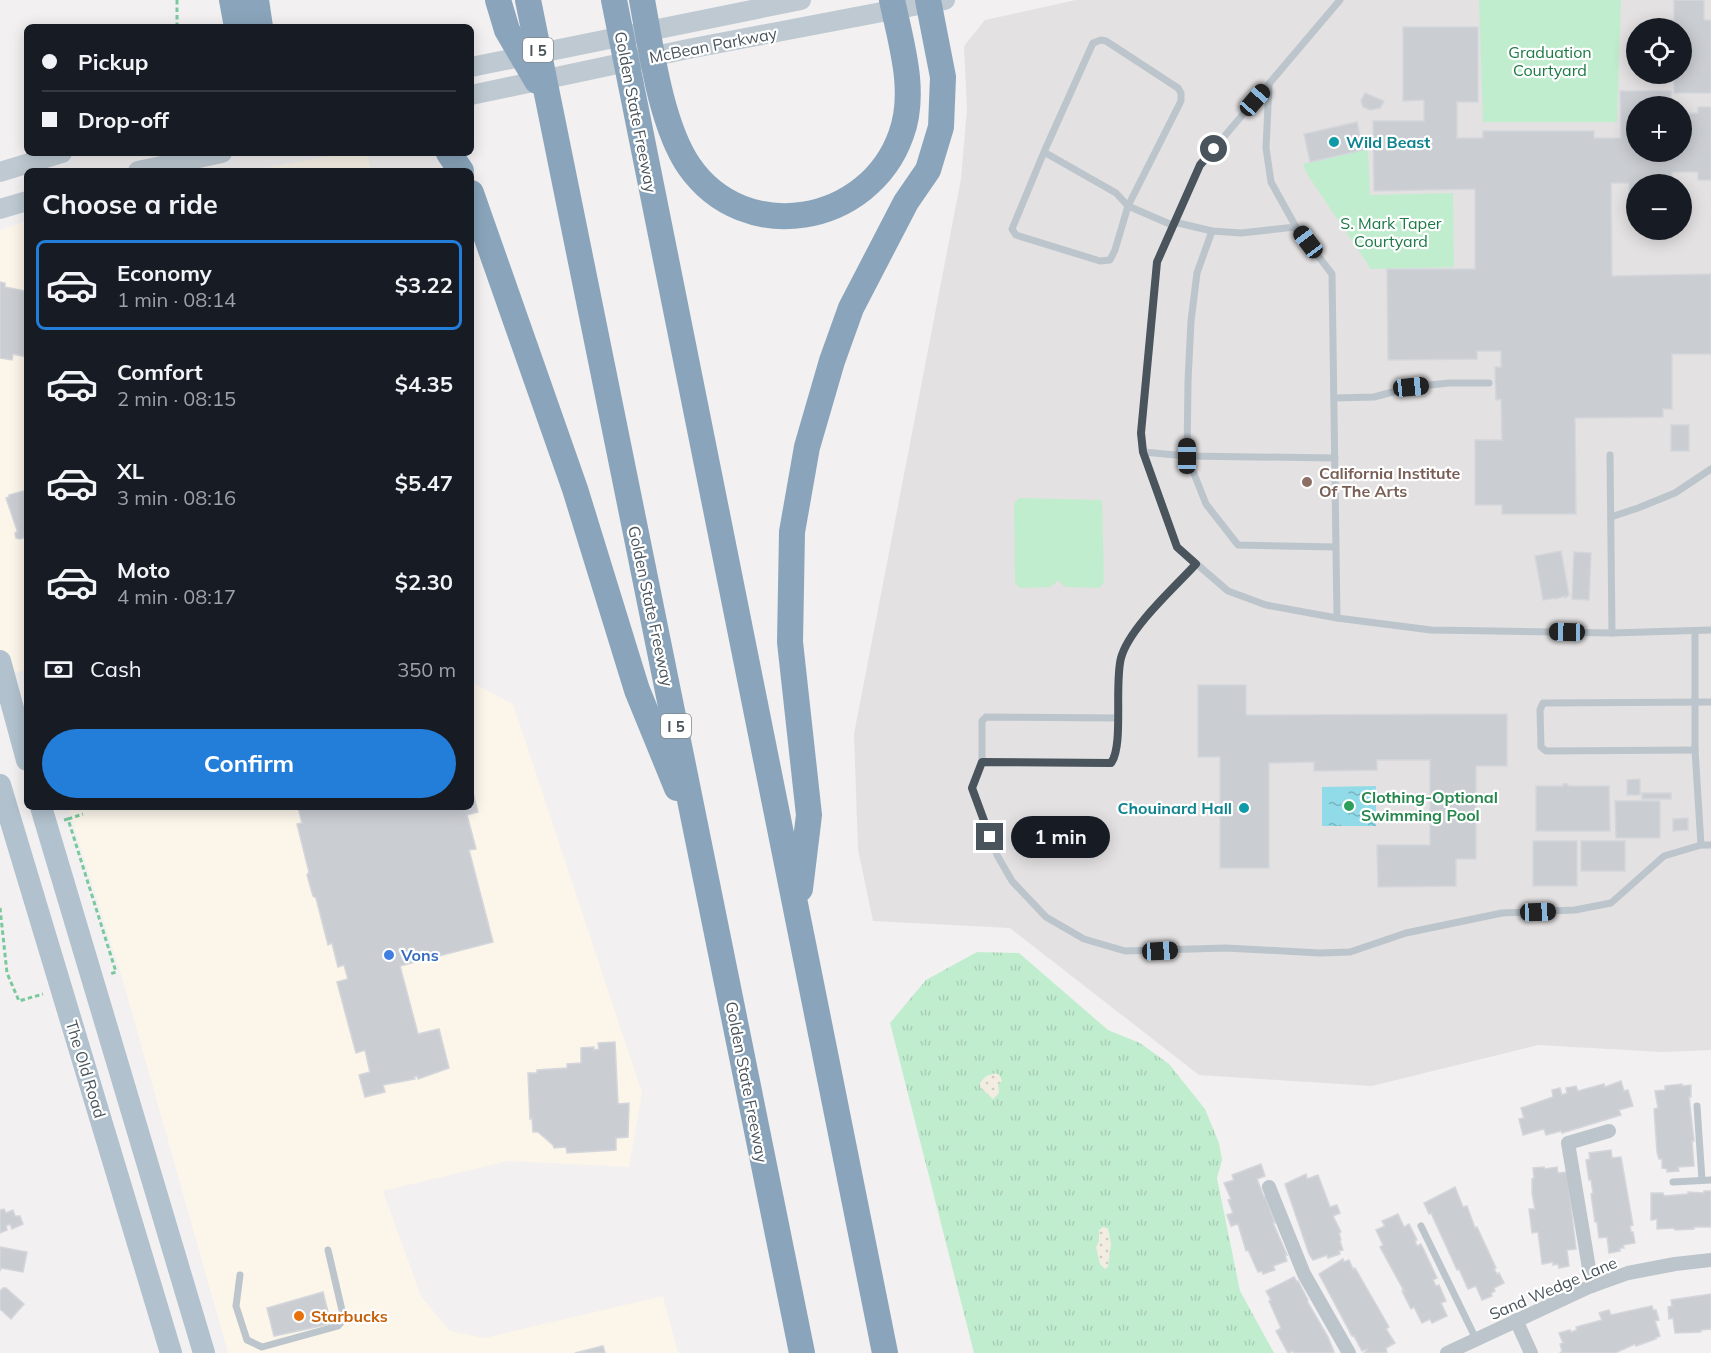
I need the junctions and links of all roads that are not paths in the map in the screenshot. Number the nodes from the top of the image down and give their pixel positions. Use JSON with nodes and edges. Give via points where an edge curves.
{"nodes":[{"id":1,"x":232,"y":0,"type":"edge"},
{"id":2,"x":256,"y":0,"type":"edge"},
{"id":3,"x":498,"y":0,"type":"edge"},
{"id":4,"x":528,"y":0,"type":"edge"},
{"id":5,"x":614,"y":0,"type":"edge"},
{"id":6,"x":642,"y":0,"type":"edge"},
{"id":7,"x":801,"y":0,"type":"edge"},
{"id":8,"x":1340,"y":0,"type":"edge"},
{"id":9,"x":934,"y":1,"type":"edge"},
{"id":10,"x":893,"y":5,"type":"edge"},
{"id":11,"x":236,"y":24,"type":"edge"},
{"id":12,"x":260,"y":24,"type":"edge"},
{"id":13,"x":475,"y":66,"type":"edge"},
{"id":14,"x":1269,"y":84,"type":"junction"},
{"id":15,"x":476,"y":94,"type":"edge"},
{"id":16,"x":548,"y":100,"type":"junction"},
{"id":17,"x":1044,"y":152,"type":"junction"},
{"id":18,"x":52,"y":156,"type":"edge"},
{"id":19,"x":208,"y":156,"type":"edge"},
{"id":20,"x":152,"y":168,"type":"edge"},
{"id":21,"x":0,"y":172,"type":"edge"},
{"id":22,"x":24,"y":202,"type":"edge"},
{"id":23,"x":474,"y":202,"type":"edge"},
{"id":24,"x":1128,"y":206,"type":"junction"},
{"id":25,"x":0,"y":209,"type":"edge"},
{"id":26,"x":1173,"y":224,"type":"junction"},
{"id":27,"x":1296,"y":227,"type":"junction"},
{"id":28,"x":1212,"y":231,"type":"junction"},
{"id":29,"x":1489,"y":383,"type":"dead end"},
{"id":30,"x":1334,"y":398,"type":"junction"},
{"id":31,"x":1143,"y":452,"type":"junction"},
{"id":32,"x":1610,"y":455,"type":"dead end"},
{"id":33,"x":1187,"y":456,"type":"junction"},
{"id":34,"x":1335,"y":458,"type":"junction"},
{"id":35,"x":1711,"y":469,"type":"edge"},
{"id":36,"x":1611,"y":517,"type":"junction"},
{"id":37,"x":1335,"y":548,"type":"junction"},
{"id":38,"x":1196,"y":564,"type":"junction"},
{"id":39,"x":1337,"y":618,"type":"junction"},
{"id":40,"x":1711,"y":630,"type":"edge"},
{"id":41,"x":1695,"y":631,"type":"junction"},
{"id":42,"x":1612,"y":633,"type":"junction"},
{"id":43,"x":0,"y":661,"type":"edge"},
{"id":44,"x":1696,"y":701,"type":"junction"},
{"id":45,"x":1711,"y":702,"type":"edge"},
{"id":46,"x":1118,"y":718,"type":"junction"},
{"id":47,"x":24,"y":749,"type":"edge"},
{"id":48,"x":1695,"y":750,"type":"junction"},
{"id":49,"x":982,"y":762,"type":"junction"},
{"id":50,"x":0,"y":785,"type":"edge"},
{"id":51,"x":42,"y":810,"type":"edge"},
{"id":52,"x":699,"y":843,"type":"junction"},
{"id":53,"x":1701,"y":845,"type":"junction"},
{"id":54,"x":1711,"y":845,"type":"edge"},
{"id":55,"x":798,"y":913,"type":"junction"},
{"id":56,"x":1697,"y":1106,"type":"dead end"},
{"id":57,"x":1609,"y":1131,"type":"dead end"},
{"id":58,"x":1711,"y":1179,"type":"edge"},
{"id":59,"x":1702,"y":1180,"type":"junction"},
{"id":60,"x":1673,"y":1182,"type":"dead end"},
{"id":61,"x":1269,"y":1187,"type":"dead end"},
{"id":62,"x":1420,"y":1226,"type":"dead end"},
{"id":63,"x":328,"y":1250,"type":"dead end"},
{"id":64,"x":1711,"y":1260,"type":"edge"},
{"id":65,"x":240,"y":1275,"type":"dead end"},
{"id":66,"x":1592,"y":1286,"type":"junction"},
{"id":67,"x":1516,"y":1320,"type":"junction"},
{"id":68,"x":1476,"y":1339,"type":"junction"},
{"id":69,"x":171,"y":1353,"type":"edge"},
{"id":70,"x":204,"y":1353,"type":"edge"},
{"id":71,"x":802,"y":1353,"type":"edge"},
{"id":72,"x":885,"y":1353,"type":"edge"},
{"id":73,"x":1348,"y":1353,"type":"edge"},
{"id":74,"x":1447,"y":1353,"type":"edge"},
{"id":75,"x":1531,"y":1353,"type":"edge"}],
"edges":[{"from":1,"to":11,"type":"highway"},
{"from":2,"to":12,"type":"highway"},
{"from":3,"to":16,"type":"highway","via":[[507,30]]},
{"from":4,"to":16,"type":"highway","name":"Golden State Freeway","number":"I 5"},
{"from":5,"to":55,"type":"highway","name":"Golden State Freeway"},
{"from":6,"to":10,"type":"highway","via":[[658,82],[674,136],[689,165],[708,188],[732,204],[763,215],[793,217],[824,211],[851,198],[876,177],[893,155],[907,112],[908,87]]},
{"from":7,"to":13,"type":"main road","name":"McBean Parkway"},
{"from":8,"to":14,"type":"lane"},
{"from":9,"to":10,"type":"main road","name":"McBean Parkway"},
{"from":9,"to":55,"type":"highway","via":[[943,77],[941,127],[928,170],[855,299],[807,447],[792,532],[790,642],[809,815]]},
{"from":10,"to":15,"type":"main road","name":"McBean Parkway"},
{"from":14,"to":26,"type":"lane","via":[[1200,165]]},
{"from":14,"to":27,"type":"lane","via":[[1266,148],[1271,182]]},
{"from":16,"to":52,"type":"highway","name":"Golden State Freeway","number":"I 5"},
{"from":17,"to":24,"type":"lane","via":[[1116,193]]},
{"from":17,"to":24,"type":"lane","via":[[1012,229],[1016,236],[1100,261],[1110,260]]},
{"from":17,"to":24,"type":"lane","via":[[1093,43],[1107,41],[1181,93],[1181,101]]},
{"from":18,"to":21,"type":"main road"},
{"from":19,"to":20,"type":"main road"},
{"from":22,"to":25,"type":"main road"},
{"from":23,"to":52,"type":"highway","via":[[575,489],[637,690]]},
{"from":24,"to":26,"type":"lane"},
{"from":26,"to":28,"type":"lane"},
{"from":26,"to":31,"type":"lane","via":[[1157,262],[1141,433]]},
{"from":27,"to":28,"type":"lane","via":[[1241,233]]},
{"from":27,"to":30,"type":"lane","via":[[1332,274]]},
{"from":28,"to":33,"type":"lane","via":[[1197,273],[1191,321]]},
{"from":29,"to":30,"type":"lane","via":[[1449,383],[1374,397]]},
{"from":30,"to":34,"type":"lane"},
{"from":31,"to":33,"type":"lane"},
{"from":31,"to":38,"type":"lane","via":[[1177,547]]},
{"from":32,"to":36,"type":"lane"},
{"from":33,"to":34,"type":"lane"},
{"from":33,"to":37,"type":"lane","via":[[1206,504],[1238,545]]},
{"from":34,"to":37,"type":"lane"},
{"from":35,"to":36,"type":"lane","via":[[1675,493]]},
{"from":36,"to":42,"type":"lane"},
{"from":37,"to":39,"type":"lane"},
{"from":38,"to":39,"type":"lane","via":[[1228,591],[1266,605]]},
{"from":38,"to":46,"type":"lane","via":[[1133,633],[1121,656]]},
{"from":39,"to":42,"type":"lane","via":[[1431,630]]},
{"from":40,"to":41,"type":"lane"},
{"from":41,"to":42,"type":"lane"},
{"from":41,"to":44,"type":"lane"},
{"from":43,"to":47,"type":"main road"},
{"from":44,"to":45,"type":"lane"},
{"from":44,"to":48,"type":"lane"},
{"from":44,"to":48,"type":"lane","via":[[1543,703],[1540,710],[1541,747],[1546,751]]},
{"from":46,"to":49,"type":"lane","via":[[1115,757],[1111,763]]},
{"from":46,"to":49,"type":"lane","via":[[986,717],[982,721]]},
{"from":48,"to":53,"type":"lane"},
{"from":49,"to":53,"type":"lane","via":[[972,788],[997,855],[1012,881],[1046,917],[1084,939],[1125,951],[1226,948],[1350,952],[1406,933],[1502,913],[1575,910],[1611,903],[1664,856]]},
{"from":50,"to":69,"type":"main road","name":"The Old Road"},
{"from":51,"to":70,"type":"main road","name":"The Old Road"},
{"from":52,"to":71,"type":"highway","name":"Golden State Freeway","number":"I 5"},
{"from":53,"to":54,"type":"lane"},
{"from":55,"to":72,"type":"highway","name":"Golden State Freeway"},
{"from":56,"to":59,"type":"lane"},
{"from":57,"to":66,"type":"street","via":[[1568,1143]]},
{"from":58,"to":59,"type":"lane"},
{"from":59,"to":60,"type":"lane"},
{"from":61,"to":73,"type":"street","via":[[1304,1274]]},
{"from":62,"to":68,"type":"lane"},
{"from":63,"to":65,"type":"lane","via":[[344,1319],[338,1326],[262,1347],[247,1340],[236,1306]]},
{"from":64,"to":66,"type":"street","name":"Sand Wedge Lane","via":[[1628,1274]]},
{"from":66,"to":67,"type":"street","name":"Sand Wedge Lane"},
{"from":67,"to":68,"type":"street","name":"Sand Wedge Lane"},
{"from":67,"to":75,"type":"street"},
{"from":68,"to":74,"type":"street","name":"Sand Wedge Lane"}]}
